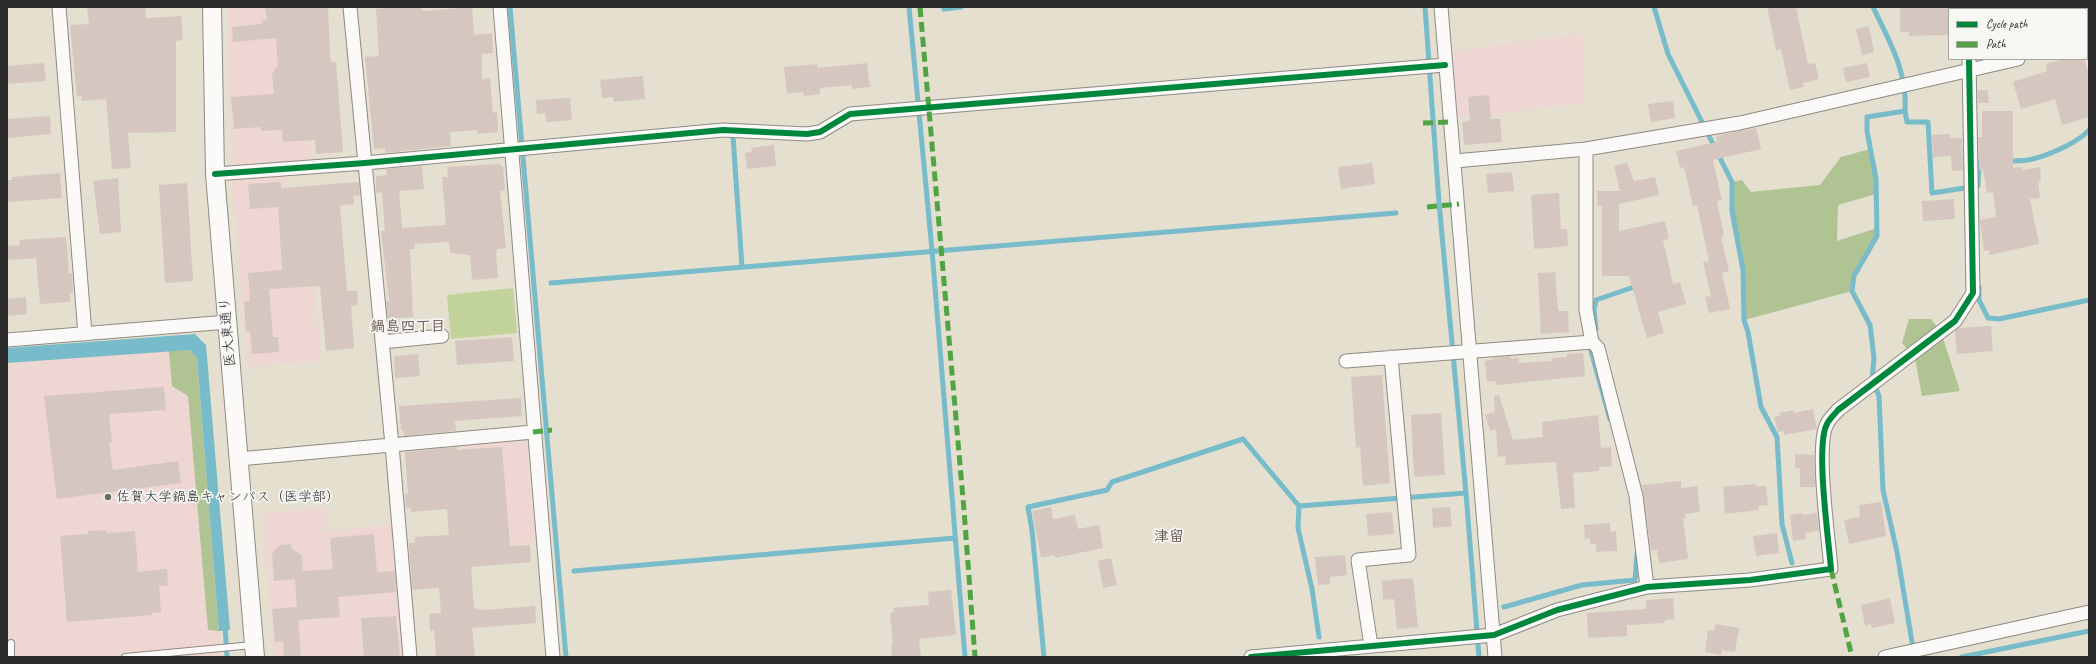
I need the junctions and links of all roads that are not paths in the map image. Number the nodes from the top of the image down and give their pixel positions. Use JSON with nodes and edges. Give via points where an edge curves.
{"nodes":[{"id":1,"x":59,"y":7,"type":"edge"},
{"id":2,"x":212,"y":7,"type":"edge"},
{"id":3,"x":350,"y":7,"type":"edge"},
{"id":4,"x":500,"y":7,"type":"edge"},
{"id":5,"x":1441,"y":7,"type":"edge"},
{"id":6,"x":2010,"y":60,"type":"edge"},
{"id":7,"x":1446,"y":65,"type":"junction"},
{"id":8,"x":1969,"y":65,"type":"edge"},
{"id":9,"x":519,"y":149,"type":"junction"},
{"id":10,"x":1586,"y":149,"type":"junction"},
{"id":11,"x":1455,"y":161,"type":"junction"},
{"id":12,"x":365,"y":163,"type":"junction"},
{"id":13,"x":215,"y":174,"type":"junction"},
{"id":14,"x":228,"y":322,"type":"junction"},
{"id":15,"x":85,"y":334,"type":"junction"},
{"id":16,"x":442,"y":336,"type":"dead end"},
{"id":17,"x":7,"y":340,"type":"edge"},
{"id":18,"x":382,"y":342,"type":"junction"},
{"id":19,"x":1595,"y":345,"type":"junction"},
{"id":20,"x":1467,"y":351,"type":"junction"},
{"id":21,"x":1391,"y":357,"type":"junction"},
{"id":22,"x":1346,"y":361,"type":"dead end"},
{"id":23,"x":533,"y":432,"type":"junction"},
{"id":24,"x":392,"y":445,"type":"junction"},
{"id":25,"x":238,"y":459,"type":"junction"},
{"id":26,"x":1647,"y":587,"type":"junction"},
{"id":27,"x":2089,"y":612,"type":"edge"},
{"id":28,"x":1494,"y":635,"type":"junction"},
{"id":29,"x":11,"y":642,"type":"dead end"},
{"id":30,"x":1372,"y":646,"type":"junction"},
{"id":31,"x":249,"y":650,"type":"edge"},
{"id":32,"x":11,"y":657,"type":"edge"},
{"id":33,"x":125,"y":657,"type":"edge"},
{"id":34,"x":410,"y":657,"type":"edge"},
{"id":35,"x":553,"y":657,"type":"edge"},
{"id":36,"x":1251,"y":657,"type":"edge"},
{"id":37,"x":1495,"y":657,"type":"edge"},
{"id":38,"x":1885,"y":657,"type":"edge"}],
"edges":[{"from":1,"to":15,"type":"street"},
{"from":2,"to":13,"type":"street","name":"医大東通り"},
{"from":3,"to":12,"type":"street"},
{"from":4,"to":9,"type":"street"},
{"from":5,"to":7,"type":"street"},
{"from":6,"to":8,"type":"street"},
{"from":7,"to":9,"type":"street","via":[[850,114],[820,132],[807,134],[722,130]]},
{"from":7,"to":11,"type":"street"},
{"from":8,"to":10,"type":"street","via":[[1902,87],[1707,129]]},
{"from":8,"to":26,"type":"street","via":[[1973,293],[1955,321],[1838,410],[1826,425],[1822,473],[1831,569],[1750,580]]},
{"from":9,"to":12,"type":"street"},
{"from":9,"to":23,"type":"street"},
{"from":10,"to":11,"type":"street"},
{"from":10,"to":19,"type":"street","via":[[1586,310]]},
{"from":11,"to":20,"type":"street"},
{"from":12,"to":13,"type":"street"},
{"from":12,"to":18,"type":"street"},
{"from":13,"to":14,"type":"street","name":"医大東通り"},
{"from":14,"to":15,"type":"street"},
{"from":14,"to":25,"type":"street","name":"医大東通り"},
{"from":15,"to":17,"type":"street"},
{"from":16,"to":18,"type":"street"},
{"from":18,"to":24,"type":"street"},
{"from":19,"to":20,"type":"street"},
{"from":19,"to":26,"type":"street","via":[[1636,496]]},
{"from":20,"to":21,"type":"street"},
{"from":20,"to":28,"type":"street"},
{"from":21,"to":22,"type":"street"},
{"from":21,"to":30,"type":"street","via":[[1409,555],[1358,560]]},
{"from":23,"to":24,"type":"street"},
{"from":23,"to":35,"type":"street"},
{"from":24,"to":25,"type":"street"},
{"from":24,"to":34,"type":"street"},
{"from":25,"to":31,"type":"street","name":"医大東通り"},
{"from":26,"to":28,"type":"street","via":[[1557,610]]},
{"from":27,"to":38,"type":"street"},
{"from":28,"to":30,"type":"street"},
{"from":28,"to":37,"type":"street"},
{"from":29,"to":32,"type":"lane"},
{"from":30,"to":36,"type":"street"},
{"from":31,"to":33,"type":"lane","via":[[216,649]]}]}
